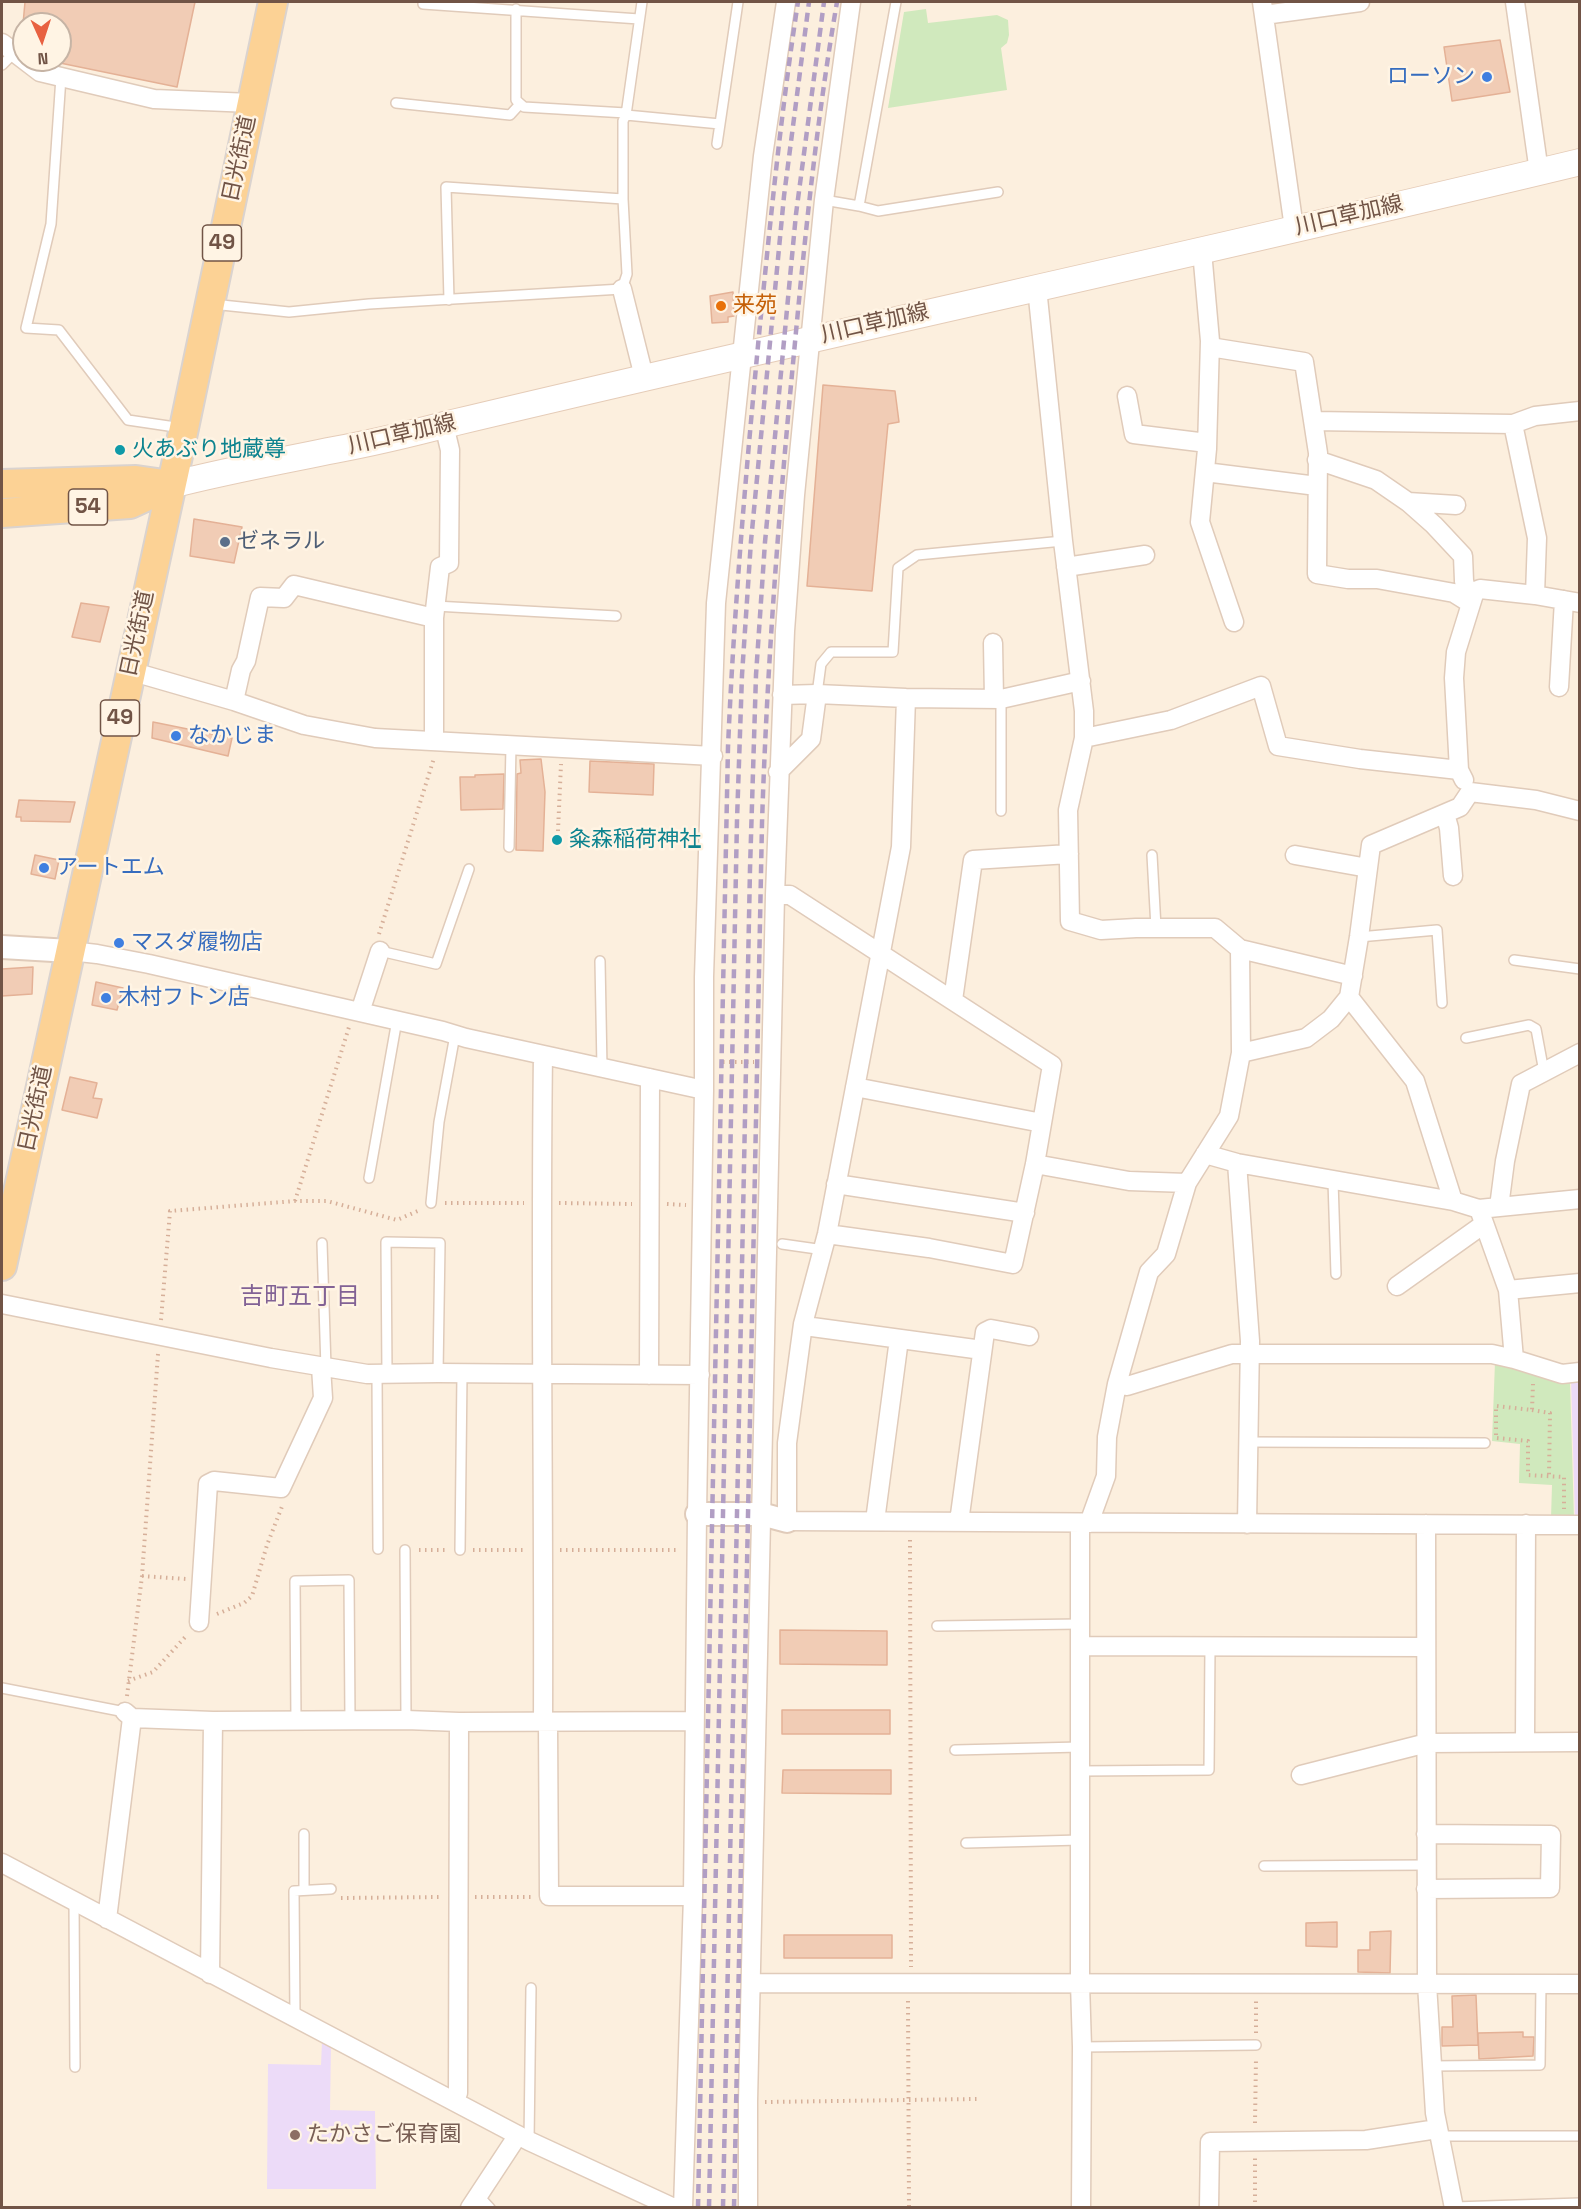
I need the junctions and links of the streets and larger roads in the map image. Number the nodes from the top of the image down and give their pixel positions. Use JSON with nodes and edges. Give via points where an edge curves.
{"nodes":[{"id":1,"x":273,"y":2,"type":"edge"},
{"id":2,"x":786,"y":2,"type":"edge"},
{"id":3,"x":851,"y":2,"type":"edge"},
{"id":4,"x":1360,"y":2,"type":"edge"},
{"id":5,"x":1515,"y":2,"type":"edge"},
{"id":6,"x":1263,"y":8,"type":"edge"},
{"id":7,"x":6,"y":54,"type":"edge"},
{"id":8,"x":251,"y":103,"type":"junction"},
{"id":9,"x":1580,"y":162,"type":"edge"},
{"id":10,"x":1539,"y":172,"type":"junction"},
{"id":11,"x":1293,"y":228,"type":"junction"},
{"id":12,"x":1202,"y":251,"type":"junction"},
{"id":13,"x":1037,"y":288,"type":"junction"},
{"id":14,"x":622,"y":289,"type":"road end"},
{"id":15,"x":811,"y":339,"type":"junction"},
{"id":16,"x":1210,"y":347,"type":"junction"},
{"id":17,"x":743,"y":356,"type":"junction"},
{"id":18,"x":644,"y":377,"type":"junction"},
{"id":19,"x":1127,"y":396,"type":"dead end"},
{"id":20,"x":1580,"y":411,"type":"edge"},
{"id":21,"x":1313,"y":421,"type":"junction"},
{"id":22,"x":1513,"y":424,"type":"junction"},
{"id":23,"x":444,"y":426,"type":"junction"},
{"id":24,"x":1207,"y":443,"type":"junction"},
{"id":25,"x":1317,"y":460,"type":"junction"},
{"id":26,"x":1205,"y":471,"type":"junction"},
{"id":27,"x":2,"y":484,"type":"edge"},
{"id":28,"x":171,"y":485,"type":"junction"},
{"id":29,"x":1317,"y":486,"type":"junction"},
{"id":30,"x":1408,"y":502,"type":"junction"},
{"id":31,"x":1456,"y":506,"type":"dead end"},
{"id":32,"x":2,"y":513,"type":"edge"},
{"id":33,"x":1144,"y":555,"type":"dead end"},
{"id":34,"x":1066,"y":567,"type":"junction"},
{"id":35,"x":1535,"y":595,"type":"junction"},
{"id":36,"x":1572,"y":601,"type":"edge"},
{"id":37,"x":1470,"y":603,"type":"junction"},
{"id":38,"x":435,"y":612,"type":"junction"},
{"id":39,"x":1234,"y":622,"type":"dead end"},
{"id":40,"x":993,"y":643,"type":"dead end"},
{"id":41,"x":130,"y":671,"type":"junction"},
{"id":42,"x":1081,"y":681,"type":"junction"},
{"id":43,"x":1559,"y":687,"type":"dead end"},
{"id":44,"x":817,"y":694,"type":"junction"},
{"id":45,"x":782,"y":695,"type":"junction"},
{"id":46,"x":906,"y":698,"type":"junction"},
{"id":47,"x":998,"y":699,"type":"junction"},
{"id":48,"x":234,"y":701,"type":"junction"},
{"id":49,"x":1084,"y":738,"type":"junction"},
{"id":50,"x":435,"y":741,"type":"junction"},
{"id":51,"x":713,"y":756,"type":"junction"},
{"id":52,"x":1459,"y":770,"type":"junction"},
{"id":53,"x":778,"y":772,"type":"junction"},
{"id":54,"x":1470,"y":792,"type":"junction"},
{"id":55,"x":1580,"y":811,"type":"edge"},
{"id":56,"x":1445,"y":814,"type":"junction"},
{"id":57,"x":1069,"y":854,"type":"junction"},
{"id":58,"x":1294,"y":855,"type":"dead end"},
{"id":59,"x":1368,"y":868,"type":"junction"},
{"id":60,"x":1453,"y":876,"type":"dead end"},
{"id":61,"x":775,"y":895,"type":"junction"},
{"id":62,"x":2,"y":947,"type":"edge"},
{"id":63,"x":1240,"y":949,"type":"junction"},
{"id":64,"x":70,"y":951,"type":"junction"},
{"id":65,"x":380,"y":951,"type":"road end"},
{"id":66,"x":881,"y":952,"type":"junction"},
{"id":67,"x":1353,"y":976,"type":"junction"},
{"id":68,"x":1349,"y":997,"type":"junction"},
{"id":69,"x":953,"y":1000,"type":"junction"},
{"id":70,"x":357,"y":1012,"type":"junction"},
{"id":71,"x":1241,"y":1053,"type":"junction"},
{"id":72,"x":543,"y":1055,"type":"junction"},
{"id":73,"x":1579,"y":1055,"type":"edge"},
{"id":74,"x":650,"y":1078,"type":"junction"},
{"id":75,"x":855,"y":1087,"type":"junction"},
{"id":76,"x":704,"y":1090,"type":"junction"},
{"id":77,"x":1042,"y":1124,"type":"junction"},
{"id":78,"x":1205,"y":1154,"type":"junction"},
{"id":79,"x":1237,"y":1163,"type":"junction"},
{"id":80,"x":1035,"y":1164,"type":"junction"},
{"id":81,"x":1187,"y":1183,"type":"junction"},
{"id":82,"x":836,"y":1184,"type":"junction"},
{"id":83,"x":1580,"y":1199,"type":"edge"},
{"id":84,"x":1454,"y":1201,"type":"junction"},
{"id":85,"x":1499,"y":1208,"type":"junction"},
{"id":86,"x":1025,"y":1213,"type":"junction"},
{"id":87,"x":1482,"y":1217,"type":"junction"},
{"id":88,"x":825,"y":1242,"type":"junction"},
{"id":89,"x":2,"y":1266,"type":"edge"},
{"id":90,"x":1580,"y":1283,"type":"edge"},
{"id":91,"x":1397,"y":1286,"type":"dead end"},
{"id":92,"x":1508,"y":1290,"type":"junction"},
{"id":93,"x":2,"y":1304,"type":"edge"},
{"id":94,"x":803,"y":1324,"type":"junction"},
{"id":95,"x":1029,"y":1336,"type":"dead end"},
{"id":96,"x":899,"y":1339,"type":"junction"},
{"id":97,"x":982,"y":1350,"type":"junction"},
{"id":98,"x":1250,"y":1354,"type":"junction"},
{"id":99,"x":1514,"y":1359,"type":"junction"},
{"id":100,"x":324,"y":1367,"type":"junction"},
{"id":101,"x":1580,"y":1372,"type":"edge"},
{"id":102,"x":541,"y":1374,"type":"junction"},
{"id":103,"x":649,"y":1375,"type":"junction"},
{"id":104,"x":700,"y":1375,"type":"junction"},
{"id":105,"x":1117,"y":1384,"type":"junction"},
{"id":106,"x":697,"y":1514,"type":"junction"},
{"id":107,"x":761,"y":1514,"type":"junction"},
{"id":108,"x":787,"y":1521,"type":"junction"},
{"id":109,"x":875,"y":1521,"type":"junction"},
{"id":110,"x":958,"y":1522,"type":"junction"},
{"id":111,"x":1084,"y":1523,"type":"junction"},
{"id":112,"x":1247,"y":1524,"type":"junction"},
{"id":113,"x":1426,"y":1524,"type":"junction"},
{"id":114,"x":1526,"y":1524,"type":"junction"},
{"id":115,"x":1572,"y":1525,"type":"edge"},
{"id":116,"x":199,"y":1622,"type":"road end"},
{"id":117,"x":1080,"y":1646,"type":"junction"},
{"id":118,"x":1426,"y":1647,"type":"junction"},
{"id":119,"x":213,"y":1721,"type":"junction"},
{"id":120,"x":459,"y":1722,"type":"junction"},
{"id":121,"x":546,"y":1722,"type":"junction"},
{"id":122,"x":694,"y":1722,"type":"junction"},
{"id":123,"x":1580,"y":1742,"type":"edge"},
{"id":124,"x":1427,"y":1743,"type":"junction"},
{"id":125,"x":1525,"y":1743,"type":"junction"},
{"id":126,"x":1301,"y":1775,"type":"dead end"},
{"id":127,"x":1426,"y":1834,"type":"junction"},
{"id":128,"x":2,"y":1863,"type":"edge"},
{"id":129,"x":1426,"y":1889,"type":"junction"},
{"id":130,"x":693,"y":1896,"type":"junction"},
{"id":131,"x":107,"y":1919,"type":"junction"},
{"id":132,"x":210,"y":1974,"type":"junction"},
{"id":133,"x":752,"y":1983,"type":"junction"},
{"id":134,"x":1080,"y":1983,"type":"junction"},
{"id":135,"x":1428,"y":1984,"type":"junction"},
{"id":136,"x":1580,"y":1984,"type":"edge"},
{"id":137,"x":454,"y":2101,"type":"junction"},
{"id":138,"x":1439,"y":2132,"type":"junction"},
{"id":139,"x":524,"y":2138,"type":"junction"},
{"id":140,"x":479,"y":2203,"type":"edge"},
{"id":141,"x":1454,"y":2207,"type":"edge"},
{"id":142,"x":674,"y":2208,"type":"edge"},
{"id":143,"x":683,"y":2208,"type":"edge"},
{"id":144,"x":748,"y":2208,"type":"edge"},
{"id":145,"x":1081,"y":2208,"type":"edge"},
{"id":146,"x":1209,"y":2208,"type":"edge"}],
"edges":[{"from":1,"to":8,"type":"main road","name":"日光街道","number":"49"},
{"from":2,"to":17,"type":"street","via":[[763,156]]},
{"from":3,"to":15,"type":"street","via":[[824,200]]},
{"from":4,"to":6,"type":"street"},
{"from":5,"to":10,"type":"street"},
{"from":6,"to":11,"type":"street"},
{"from":7,"to":8,"type":"street","via":[[40,72],[154,99]]},
{"from":8,"to":28,"type":"main road","name":"日光街道","number":"49"},
{"from":9,"to":10,"type":"main road","name":"川口草加線"},
{"from":10,"to":11,"type":"main road","name":"川口草加線"},
{"from":11,"to":12,"type":"main road","name":"川口草加線"},
{"from":12,"to":13,"type":"main road","name":"川口草加線"},
{"from":12,"to":16,"type":"street"},
{"from":13,"to":15,"type":"main road","name":"川口草加線"},
{"from":13,"to":34,"type":"street"},
{"from":14,"to":18,"type":"street"},
{"from":15,"to":17,"type":"main road","name":"川口草加線"},
{"from":15,"to":45,"type":"street","via":[[795,495]]},
{"from":16,"to":21,"type":"street","via":[[1304,362]]},
{"from":16,"to":24,"type":"street"},
{"from":17,"to":18,"type":"main road","name":"川口草加線"},
{"from":17,"to":51,"type":"street","via":[[716,603]]},
{"from":18,"to":23,"type":"main road","name":"川口草加線"},
{"from":19,"to":24,"type":"street","via":[[1134,434]]},
{"from":20,"to":22,"type":"street","via":[[1535,416]]},
{"from":21,"to":22,"type":"street"},
{"from":21,"to":25,"type":"street"},
{"from":22,"to":35,"type":"street","via":[[1537,538]]},
{"from":23,"to":28,"type":"main road","name":"川口草加線"},
{"from":23,"to":38,"type":"street","via":[[450,450],[449,563],[440,567]]},
{"from":24,"to":26,"type":"street"},
{"from":25,"to":29,"type":"street"},
{"from":25,"to":30,"type":"street","via":[[1376,480]]},
{"from":26,"to":29,"type":"street"},
{"from":26,"to":39,"type":"street","via":[[1200,522]]},
{"from":27,"to":28,"type":"main road","number":"54","via":[[136,480]]},
{"from":28,"to":32,"type":"main road","number":"54","via":[[130,504]]},
{"from":28,"to":41,"type":"main road","name":"日光街道","number":"49"},
{"from":29,"to":37,"type":"street","via":[[1317,574],[1377,579],[1454,593]]},
{"from":30,"to":31,"type":"street"},
{"from":30,"to":37,"type":"street","via":[[1463,556]]},
{"from":33,"to":34,"type":"street"},
{"from":34,"to":42,"type":"street"},
{"from":35,"to":36,"type":"street"},
{"from":35,"to":37,"type":"street","via":[[1480,588]]},
{"from":36,"to":43,"type":"street"},
{"from":37,"to":52,"type":"street","via":[[1456,652],[1454,678]]},
{"from":38,"to":48,"type":"street","via":[[294,585],[284,598],[260,597]]},
{"from":38,"to":50,"type":"street"},
{"from":40,"to":47,"type":"street"},
{"from":41,"to":48,"type":"street"},
{"from":41,"to":64,"type":"main road","name":"日光街道","number":"49"},
{"from":42,"to":47,"type":"street"},
{"from":42,"to":49,"type":"street"},
{"from":44,"to":45,"type":"street"},
{"from":44,"to":46,"type":"street"},
{"from":44,"to":53,"type":"street","via":[[811,739]]},
{"from":45,"to":53,"type":"street"},
{"from":46,"to":47,"type":"street"},
{"from":46,"to":66,"type":"street","via":[[901,847]]},
{"from":48,"to":50,"type":"street","via":[[304,725],[375,738]]},
{"from":49,"to":52,"type":"street","via":[[1171,720],[1261,686],[1278,746]]},
{"from":49,"to":57,"type":"street","via":[[1068,810]]},
{"from":50,"to":51,"type":"street"},
{"from":51,"to":76,"type":"street","via":[[704,977]]},
{"from":52,"to":54,"type":"street"},
{"from":53,"to":61,"type":"street"},
{"from":54,"to":55,"type":"street","via":[[1536,800]]},
{"from":54,"to":56,"type":"street","via":[[1460,807]]},
{"from":56,"to":59,"type":"street","via":[[1371,845]]},
{"from":56,"to":60,"type":"street"},
{"from":57,"to":63,"type":"street","via":[[1070,921],[1101,930],[1215,928]]},
{"from":57,"to":69,"type":"street","via":[[973,860]]},
{"from":58,"to":59,"type":"street"},
{"from":59,"to":67,"type":"street"},
{"from":61,"to":66,"type":"street","via":[[790,895]]},
{"from":61,"to":107,"type":"street"},
{"from":62,"to":64,"type":"street"},
{"from":63,"to":67,"type":"street"},
{"from":63,"to":71,"type":"street"},
{"from":64,"to":70,"type":"street","via":[[149,964]]},
{"from":64,"to":89,"type":"main road","name":"日光街道","number":"49"},
{"from":65,"to":70,"type":"street"},
{"from":66,"to":69,"type":"street"},
{"from":66,"to":75,"type":"street"},
{"from":67,"to":68,"type":"street"},
{"from":68,"to":71,"type":"street","via":[[1331,1019],[1306,1038]]},
{"from":68,"to":84,"type":"street","via":[[1415,1081]]},
{"from":69,"to":77,"type":"street","via":[[1052,1065]]},
{"from":70,"to":72,"type":"street"},
{"from":71,"to":78,"type":"street","via":[[1229,1116]]},
{"from":72,"to":74,"type":"street"},
{"from":72,"to":102,"type":"street"},
{"from":73,"to":85,"type":"street","via":[[1521,1084]]},
{"from":74,"to":76,"type":"street"},
{"from":74,"to":103,"type":"street"},
{"from":75,"to":77,"type":"street"},
{"from":75,"to":82,"type":"street"},
{"from":76,"to":104,"type":"street"},
{"from":77,"to":80,"type":"street"},
{"from":78,"to":79,"type":"street"},
{"from":78,"to":81,"type":"street"},
{"from":79,"to":84,"type":"street"},
{"from":79,"to":98,"type":"street"},
{"from":80,"to":81,"type":"street","via":[[1129,1181]]},
{"from":80,"to":86,"type":"street"},
{"from":81,"to":105,"type":"street","via":[[1166,1254],[1149,1272]]},
{"from":82,"to":86,"type":"street"},
{"from":82,"to":88,"type":"street"},
{"from":83,"to":85,"type":"street"},
{"from":84,"to":87,"type":"street"},
{"from":85,"to":87,"type":"street"},
{"from":86,"to":88,"type":"street","via":[[1013,1264],[929,1248]]},
{"from":87,"to":91,"type":"street"},
{"from":87,"to":92,"type":"street"},
{"from":88,"to":94,"type":"street"},
{"from":90,"to":92,"type":"street"},
{"from":92,"to":99,"type":"street"},
{"from":93,"to":100,"type":"street"},
{"from":94,"to":96,"type":"street"},
{"from":94,"to":108,"type":"street","via":[[788,1443]]},
{"from":95,"to":97,"type":"street","via":[[991,1329],[985,1332]]},
{"from":96,"to":97,"type":"street"},
{"from":96,"to":109,"type":"street"},
{"from":97,"to":110,"type":"street"},
{"from":98,"to":99,"type":"street","via":[[1492,1354]]},
{"from":98,"to":105,"type":"street","via":[[1232,1354],[1126,1386]]},
{"from":98,"to":112,"type":"street"},
{"from":99,"to":101,"type":"street","via":[[1562,1374]]},
{"from":100,"to":102,"type":"street","via":[[367,1374]]},
{"from":100,"to":116,"type":"street","via":[[323,1398],[280,1488],[214,1481],[208,1484]]},
{"from":102,"to":103,"type":"street"},
{"from":102,"to":121,"type":"street"},
{"from":103,"to":104,"type":"street"},
{"from":104,"to":106,"type":"street"},
{"from":105,"to":111,"type":"street","via":[[1107,1437],[1106,1476]]},
{"from":106,"to":107,"type":"street"},
{"from":106,"to":122,"type":"street"},
{"from":107,"to":108,"type":"street"},
{"from":107,"to":133,"type":"street"},
{"from":108,"to":109,"type":"street"},
{"from":109,"to":110,"type":"street"},
{"from":110,"to":111,"type":"street"},
{"from":111,"to":112,"type":"street"},
{"from":111,"to":117,"type":"street"},
{"from":112,"to":113,"type":"street"},
{"from":113,"to":114,"type":"street"},
{"from":113,"to":118,"type":"street"},
{"from":114,"to":115,"type":"street"},
{"from":114,"to":125,"type":"street"},
{"from":117,"to":118,"type":"street"},
{"from":117,"to":134,"type":"street"},
{"from":118,"to":124,"type":"street"},
{"from":119,"to":120,"type":"street"},
{"from":119,"to":131,"type":"street","via":[[129,1714]]},
{"from":119,"to":132,"type":"street"},
{"from":120,"to":121,"type":"street"},
{"from":120,"to":137,"type":"street","via":[[458,2093]]},
{"from":121,"to":122,"type":"street"},
{"from":121,"to":130,"type":"street","via":[[550,1897]]},
{"from":122,"to":130,"type":"street"},
{"from":123,"to":125,"type":"street"},
{"from":124,"to":125,"type":"street"},
{"from":124,"to":126,"type":"street"},
{"from":124,"to":127,"type":"street"},
{"from":127,"to":129,"type":"street"},
{"from":127,"to":129,"type":"street","via":[[1551,1835],[1550,1888]]},
{"from":128,"to":131,"type":"street"},
{"from":129,"to":135,"type":"street"},
{"from":130,"to":143,"type":"street"},
{"from":131,"to":132,"type":"street"},
{"from":132,"to":137,"type":"street"},
{"from":133,"to":134,"type":"street"},
{"from":133,"to":144,"type":"street"},
{"from":134,"to":135,"type":"street"},
{"from":134,"to":145,"type":"street"},
{"from":135,"to":136,"type":"street"},
{"from":135,"to":138,"type":"street","via":[[1431,2066]]},
{"from":137,"to":139,"type":"street"},
{"from":138,"to":141,"type":"street"},
{"from":138,"to":146,"type":"street","via":[[1366,2140],[1210,2142]]},
{"from":139,"to":140,"type":"street"},
{"from":139,"to":142,"type":"street"}]}
